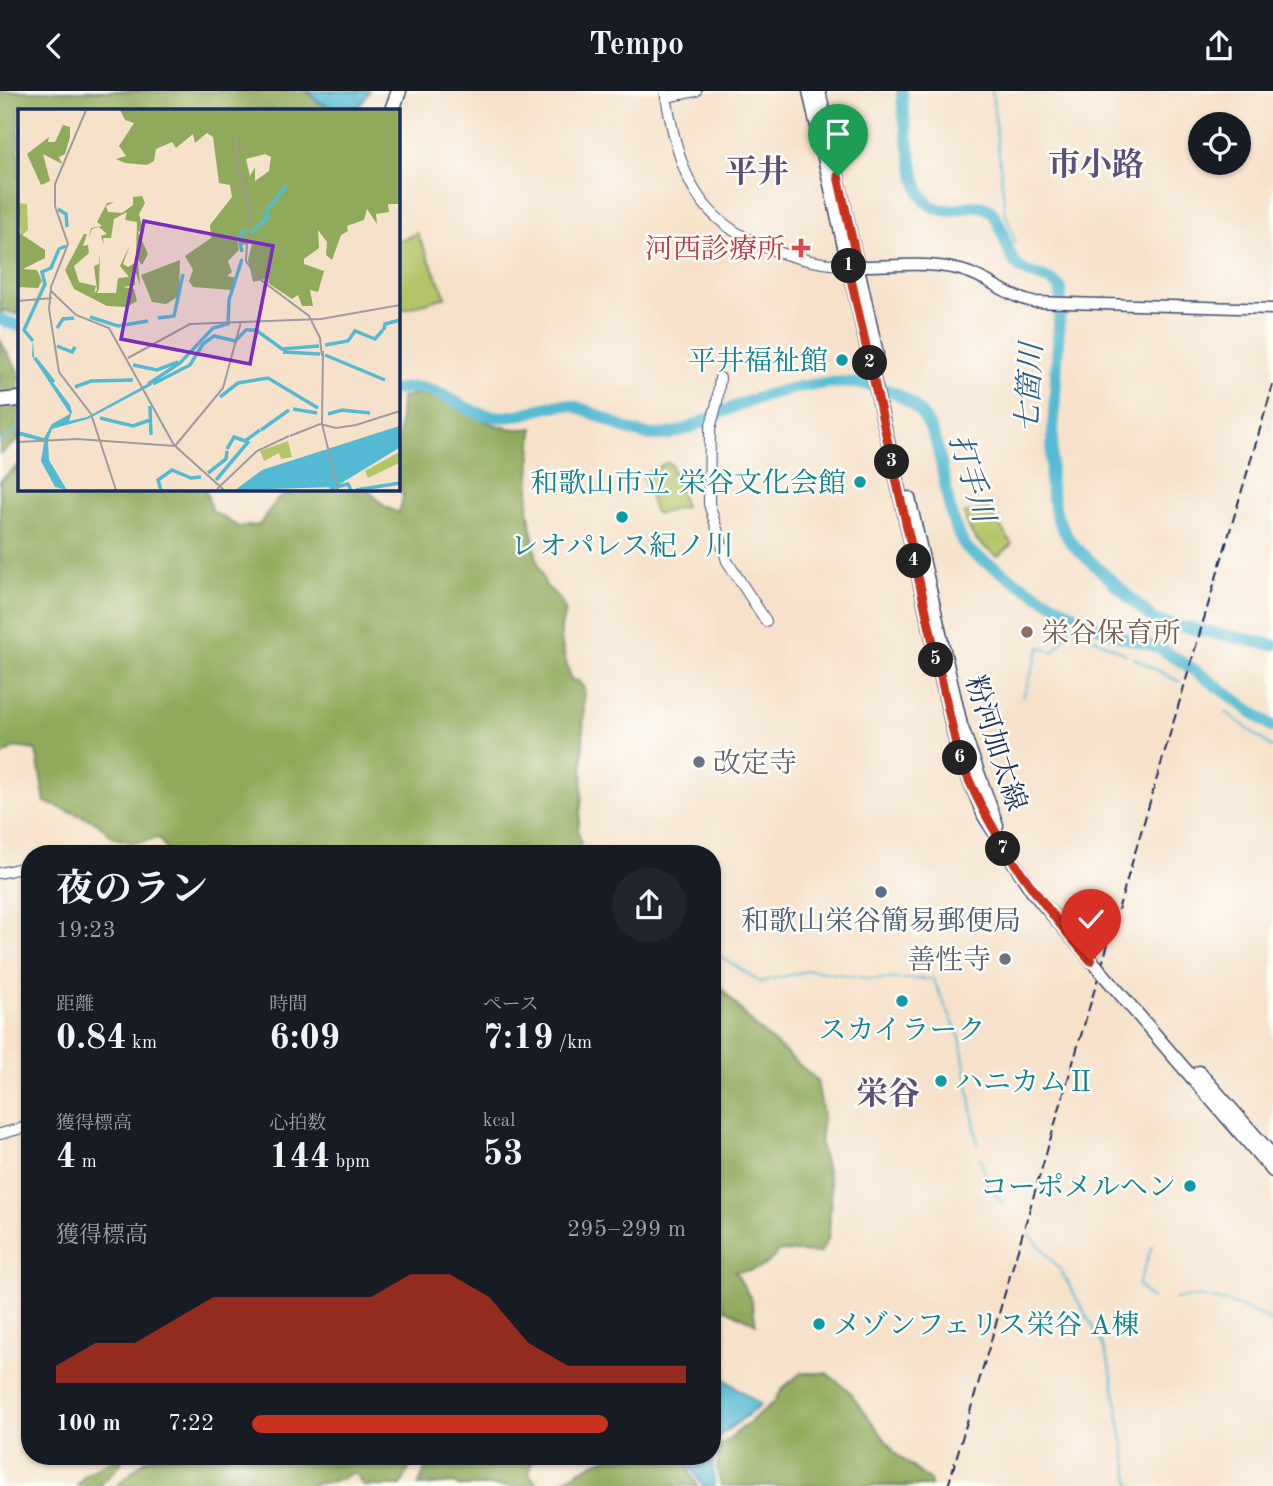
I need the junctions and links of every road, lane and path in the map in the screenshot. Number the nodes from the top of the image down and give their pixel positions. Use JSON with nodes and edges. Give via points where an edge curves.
{"nodes":[{"id":1,"x":399,"y":91,"type":"edge"},
{"id":2,"x":696,"y":91,"type":"edge"},
{"id":3,"x":809,"y":91,"type":"edge"},
{"id":4,"x":819,"y":91,"type":"edge"},
{"id":5,"x":666,"y":94,"type":"edge"},
{"id":6,"x":392,"y":109,"type":"edge"},
{"id":7,"x":853,"y":266,"type":"junction"},
{"id":8,"x":1273,"y":309,"type":"edge"},
{"id":9,"x":720,"y":378,"type":"dead end"},
{"id":10,"x":18,"y":399,"type":"edge"},
{"id":11,"x":0,"y":401,"type":"edge"},
{"id":12,"x":766,"y":621,"type":"dead end"},
{"id":13,"x":21,"y":868,"type":"edge"},
{"id":14,"x":0,"y":873,"type":"edge"},
{"id":15,"x":1179,"y":1056,"type":"junction"},
{"id":16,"x":21,"y":1128,"type":"edge"},
{"id":17,"x":0,"y":1134,"type":"edge"},
{"id":18,"x":1273,"y":1156,"type":"edge"},
{"id":19,"x":1273,"y":1171,"type":"edge"}],
"edges":[{"from":1,"to":6,"type":"highway"},
{"from":2,"to":5,"type":"street"},
{"from":3,"to":7,"type":"main road","name":"粉河加太線"},
{"from":4,"to":7,"type":"main road","name":"粉河加太線"},
{"from":5,"to":7,"type":"street","via":[[688,177],[697,195],[723,222],[799,260]]},
{"from":7,"to":8,"type":"main road","via":[[947,267],[974,274],[1023,300]]},
{"from":7,"to":15,"type":"main road","name":"粉河加太線","bridge":true,"via":[[958,753],[984,816],[1034,889]]},
{"from":9,"to":12,"type":"street","via":[[711,423],[709,504],[727,561]]},
{"from":10,"to":11,"type":"highway"},
{"from":13,"to":14,"type":"street"},
{"from":15,"to":18,"type":"main road","name":"粉河加太線"},
{"from":15,"to":19,"type":"main road","name":"粉河加太線"},
{"from":16,"to":17,"type":"street"}]}
